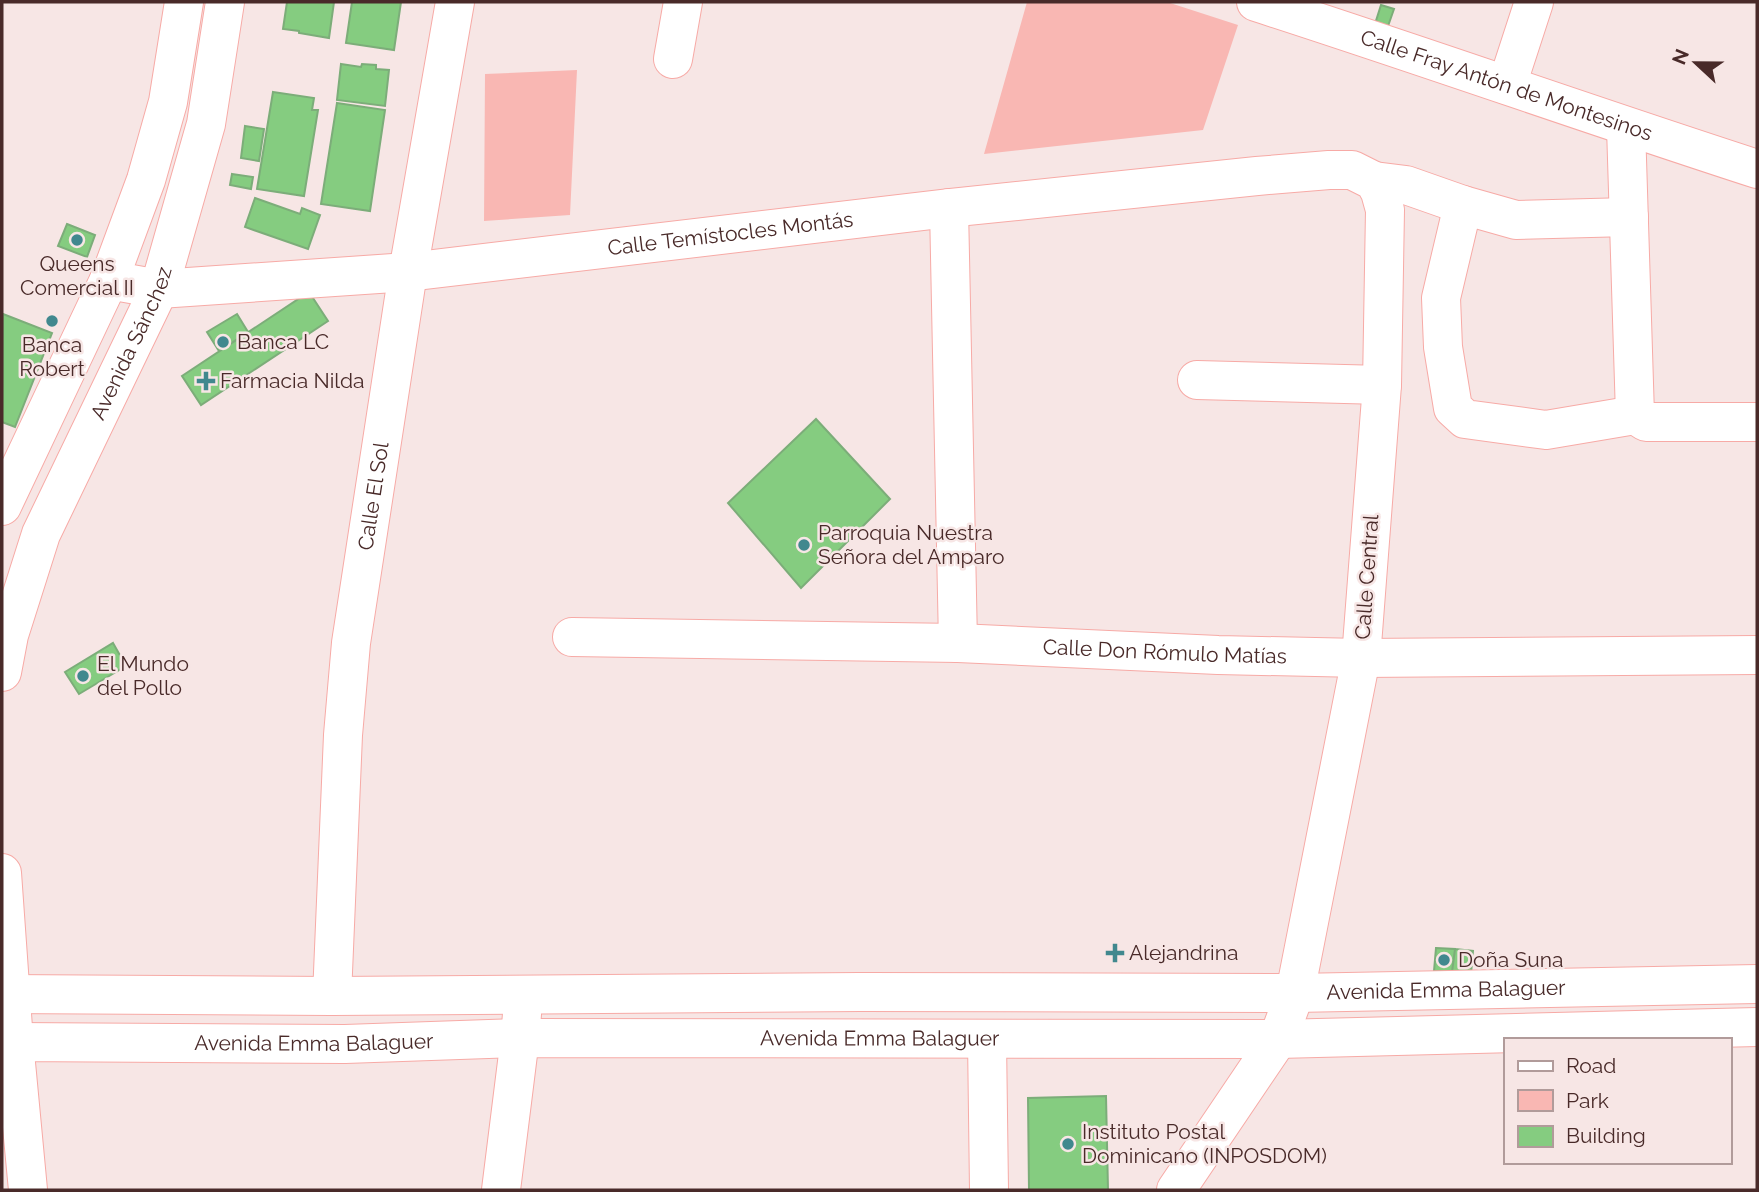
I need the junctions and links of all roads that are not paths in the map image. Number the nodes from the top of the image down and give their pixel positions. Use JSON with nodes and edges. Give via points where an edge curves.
{"nodes":[{"id":1,"x":184,"y":2,"type":"edge"},
{"id":2,"x":225,"y":2,"type":"edge"},
{"id":3,"x":456,"y":2,"type":"edge"},
{"id":4,"x":683,"y":2,"type":"edge"},
{"id":5,"x":1256,"y":2,"type":"edge"},
{"id":6,"x":1535,"y":2,"type":"edge"},
{"id":7,"x":673,"y":59,"type":"dead end"},
{"id":8,"x":1507,"y":85,"type":"junction"},
{"id":9,"x":1626,"y":127,"type":"junction"},
{"id":10,"x":1757,"y":169,"type":"edge"},
{"id":11,"x":1363,"y":176,"type":"junction"},
{"id":12,"x":1463,"y":205,"type":"junction"},
{"id":13,"x":949,"y":208,"type":"junction"},
{"id":14,"x":1629,"y":217,"type":"junction"},
{"id":15,"x":408,"y":272,"type":"junction"},
{"id":16,"x":109,"y":280,"type":"junction"},
{"id":17,"x":159,"y":289,"type":"junction"},
{"id":18,"x":1197,"y":380,"type":"dead end"},
{"id":19,"x":1382,"y":385,"type":"junction"},
{"id":20,"x":1635,"y":415,"type":"junction"},
{"id":21,"x":1757,"y":422,"type":"edge"},
{"id":22,"x":2,"y":506,"type":"edge"},
{"id":23,"x":572,"y":636,"type":"dead end"},
{"id":24,"x":958,"y":643,"type":"junction"},
{"id":25,"x":1757,"y":654,"type":"edge"},
{"id":26,"x":1361,"y":657,"type":"junction"},
{"id":27,"x":2,"y":671,"type":"edge"},
{"id":28,"x":2,"y":873,"type":"edge"},
{"id":29,"x":1757,"y":984,"type":"edge"},
{"id":30,"x":1295,"y":993,"type":"junction"},
{"id":31,"x":6,"y":994,"type":"edge"},
{"id":32,"x":523,"y":994,"type":"junction"},
{"id":33,"x":331,"y":996,"type":"junction"},
{"id":34,"x":1757,"y":1027,"type":"edge"},
{"id":35,"x":520,"y":1038,"type":"junction"},
{"id":36,"x":987,"y":1039,"type":"junction"},
{"id":37,"x":1278,"y":1040,"type":"junction"},
{"id":38,"x":8,"y":1043,"type":"edge"},
{"id":39,"x":28,"y":1190,"type":"edge"},
{"id":40,"x":501,"y":1190,"type":"edge"},
{"id":41,"x":989,"y":1190,"type":"edge"},
{"id":42,"x":1176,"y":1190,"type":"edge"}],
"edges":[{"from":1,"to":16,"type":"street","via":[[168,102],[146,180]]},
{"from":2,"to":17,"type":"street","name":"Avenida Sánchez","via":[[206,124]]},
{"from":3,"to":15,"type":"street","name":"Calle El Sol"},
{"from":4,"to":7,"type":"street"},
{"from":5,"to":8,"type":"street","name":"Calle Fray Antón de Montesinos"},
{"from":6,"to":8,"type":"street"},
{"from":8,"to":9,"type":"street","name":"Calle Fray Antón de Montesinos"},
{"from":9,"to":10,"type":"street","name":"Calle Fray Antón de Montesinos"},
{"from":9,"to":14,"type":"street"},
{"from":11,"to":12,"type":"street","name":"Calle Temístocles Montás"},
{"from":11,"to":13,"type":"street","name":"Calle Temístocles Montás","via":[[1329,170]]},
{"from":11,"to":19,"type":"street","name":"Calle Central","via":[[1380,192],[1385,210]]},
{"from":12,"to":14,"type":"street","name":"Calle Temístocles Montás","via":[[1516,220]]},
{"from":12,"to":20,"type":"street","via":[[1441,298],[1453,408],[1465,419],[1546,430]]},
{"from":13,"to":15,"type":"street","name":"Calle Temístocles Montás"},
{"from":13,"to":24,"type":"street"},
{"from":14,"to":20,"type":"street"},
{"from":15,"to":17,"type":"street","name":"Calle Temístocles Montás"},
{"from":15,"to":33,"type":"street","name":"Calle El Sol","via":[[351,643]]},
{"from":16,"to":17,"type":"street","name":"Calle Temístocles Montás"},
{"from":16,"to":22,"type":"street"},
{"from":17,"to":27,"type":"street","name":"Avenida Sánchez","via":[[40,534]]},
{"from":18,"to":19,"type":"street"},
{"from":19,"to":26,"type":"street","name":"Calle Central"},
{"from":20,"to":21,"type":"street","via":[[1646,422]]},
{"from":23,"to":24,"type":"street","name":"Calle Don Rómulo Matías"},
{"from":24,"to":26,"type":"street","name":"Calle Don Rómulo Matías"},
{"from":25,"to":26,"type":"street","name":"Calle Don Rómulo Matías"},
{"from":26,"to":30,"type":"street","name":"Calle Central"},
{"from":28,"to":31,"type":"street"},
{"from":29,"to":30,"type":"street","name":"Avenida Emma Balaguer"},
{"from":30,"to":32,"type":"street","name":"Avenida Emma Balaguer"},
{"from":30,"to":37,"type":"street","name":"Calle Central"},
{"from":31,"to":33,"type":"street","name":"Avenida Emma Balaguer"},
{"from":31,"to":38,"type":"street"},
{"from":32,"to":33,"type":"street","name":"Avenida Emma Balaguer"},
{"from":32,"to":35,"type":"street"},
{"from":34,"to":37,"type":"street","name":"Avenida Emma Balaguer"},
{"from":35,"to":36,"type":"street","name":"Avenida Emma Balaguer"},
{"from":35,"to":38,"type":"street","name":"Avenida Emma Balaguer","via":[[345,1044]]},
{"from":35,"to":40,"type":"street"},
{"from":36,"to":37,"type":"street","name":"Avenida Emma Balaguer"},
{"from":36,"to":41,"type":"street"},
{"from":37,"to":42,"type":"street","name":"Calle Central"},
{"from":38,"to":39,"type":"street"}]}
